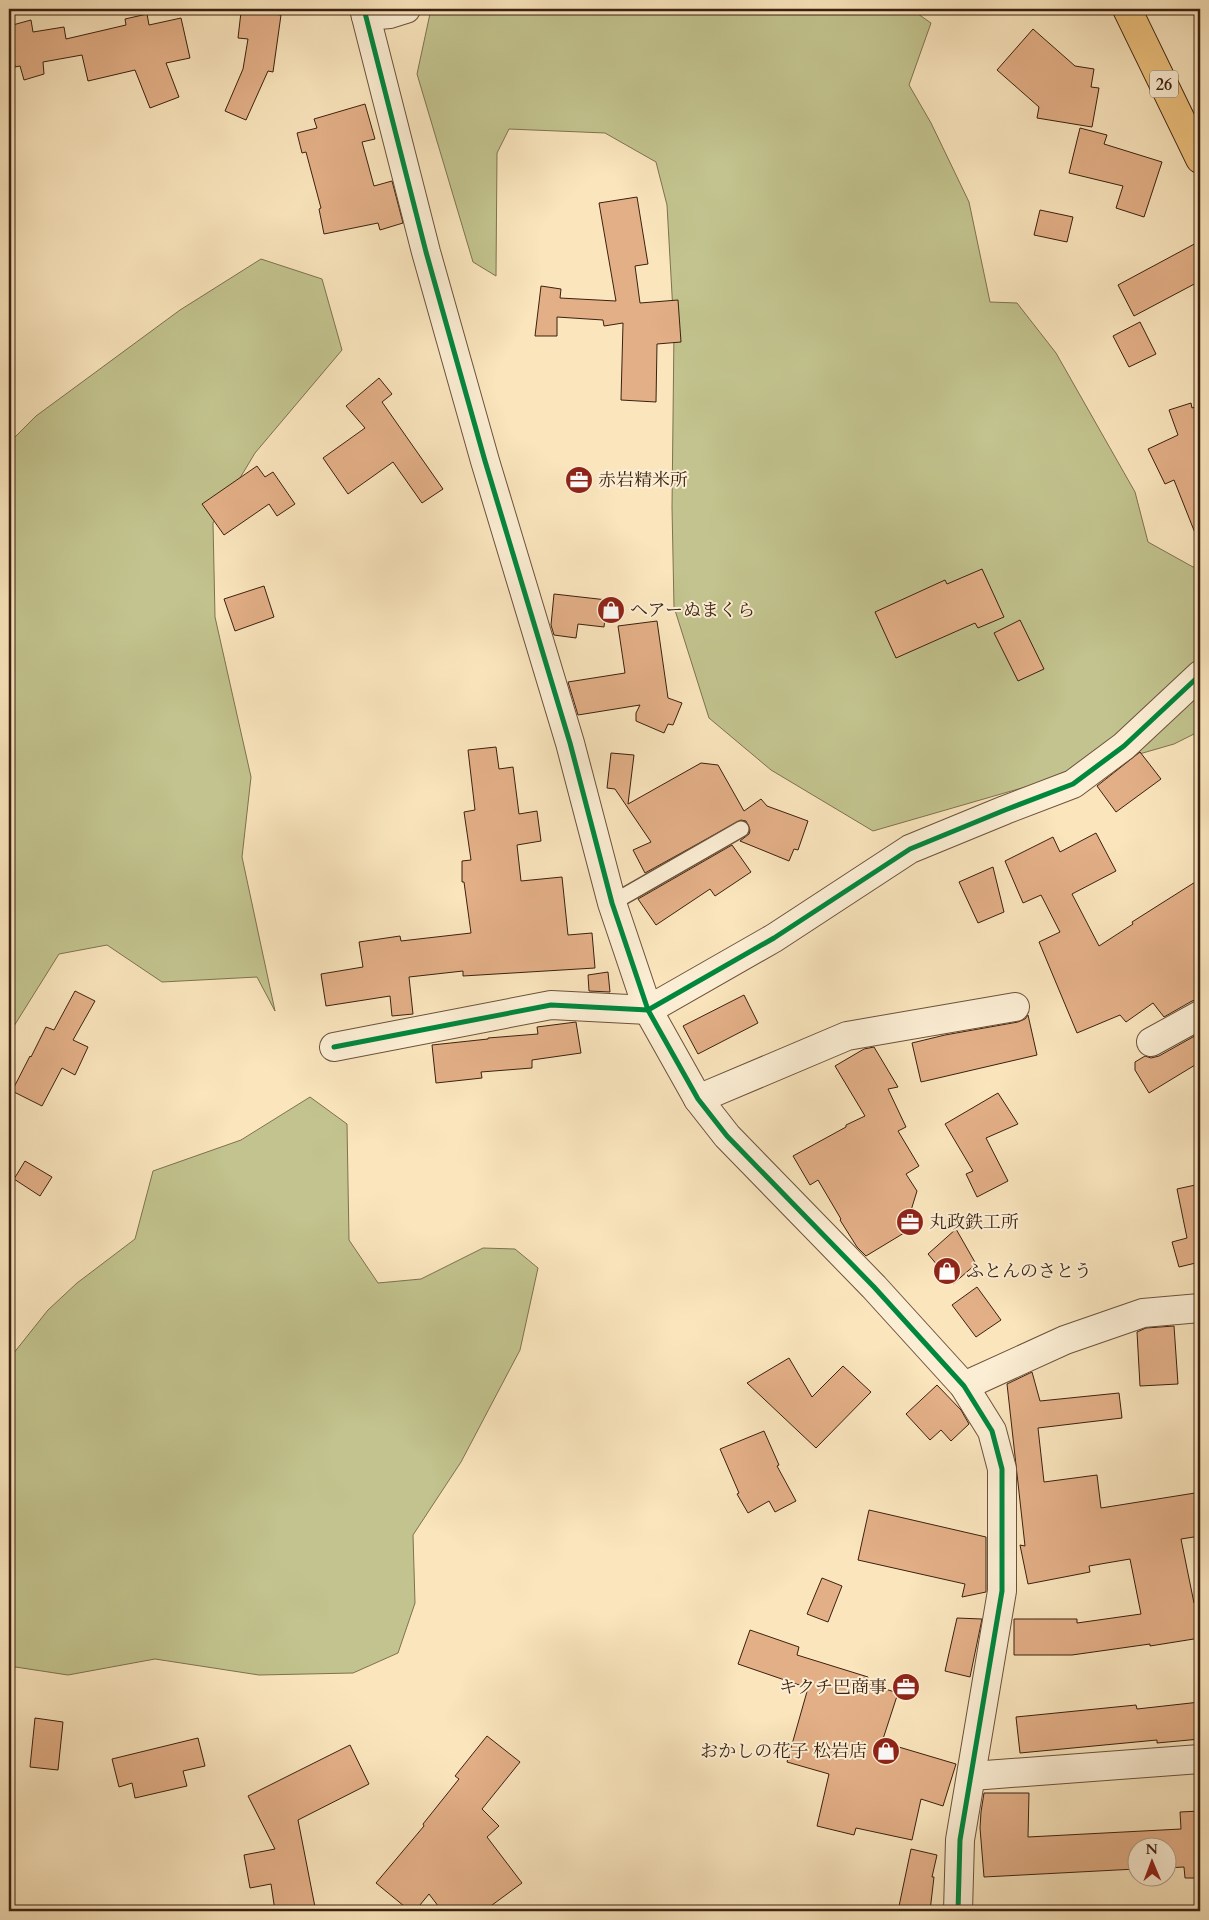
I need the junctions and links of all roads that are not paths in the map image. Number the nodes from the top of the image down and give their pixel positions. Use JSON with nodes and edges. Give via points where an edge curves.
{"nodes":[{"id":1,"x":406,"y":9,"type":"edge"},
{"id":2,"x":1127,"y":9,"type":"edge"},
{"id":3,"x":365,"y":13,"type":"edge"},
{"id":4,"x":1200,"y":159,"type":"edge"},
{"id":5,"x":1200,"y":675,"type":"edge"},
{"id":6,"x":741,"y":830,"type":"dead end"},
{"id":7,"x":612,"y":903,"type":"junction"},
{"id":8,"x":1015,"y":1007,"type":"dead end"},
{"id":9,"x":648,"y":1010,"type":"junction"},
{"id":10,"x":1200,"y":1015,"type":"edge"},
{"id":11,"x":1151,"y":1042,"type":"dead end"},
{"id":12,"x":334,"y":1047,"type":"dead end"},
{"id":13,"x":698,"y":1099,"type":"junction"},
{"id":14,"x":1200,"y":1308,"type":"edge"},
{"id":15,"x":964,"y":1386,"type":"junction"},
{"id":16,"x":1200,"y":1759,"type":"edge"},
{"id":17,"x":972,"y":1776,"type":"junction"},
{"id":18,"x":958,"y":1911,"type":"edge"}],
"edges":[{"from":1,"to":3,"type":"street","via":[[390,14]]},
{"from":2,"to":4,"type":"main road","number":"26"},
{"from":3,"to":7,"type":"street","via":[[426,252],[570,743]]},
{"from":5,"to":9,"type":"street","via":[[1124,746],[1073,784],[910,849],[774,938]]},
{"from":6,"to":7,"type":"lane"},
{"from":7,"to":9,"type":"street"},
{"from":8,"to":13,"type":"street","via":[[846,1036]]},
{"from":9,"to":12,"type":"street","via":[[551,1005]]},
{"from":9,"to":13,"type":"street"},
{"from":10,"to":11,"type":"street"},
{"from":13,"to":15,"type":"street","via":[[727,1136],[874,1287]]},
{"from":14,"to":15,"type":"street","via":[[1143,1313],[1065,1340]]},
{"from":15,"to":17,"type":"street","via":[[992,1431],[1002,1469],[1002,1591]]},
{"from":16,"to":17,"type":"street"},
{"from":17,"to":18,"type":"street","via":[[960,1840]]}]}
